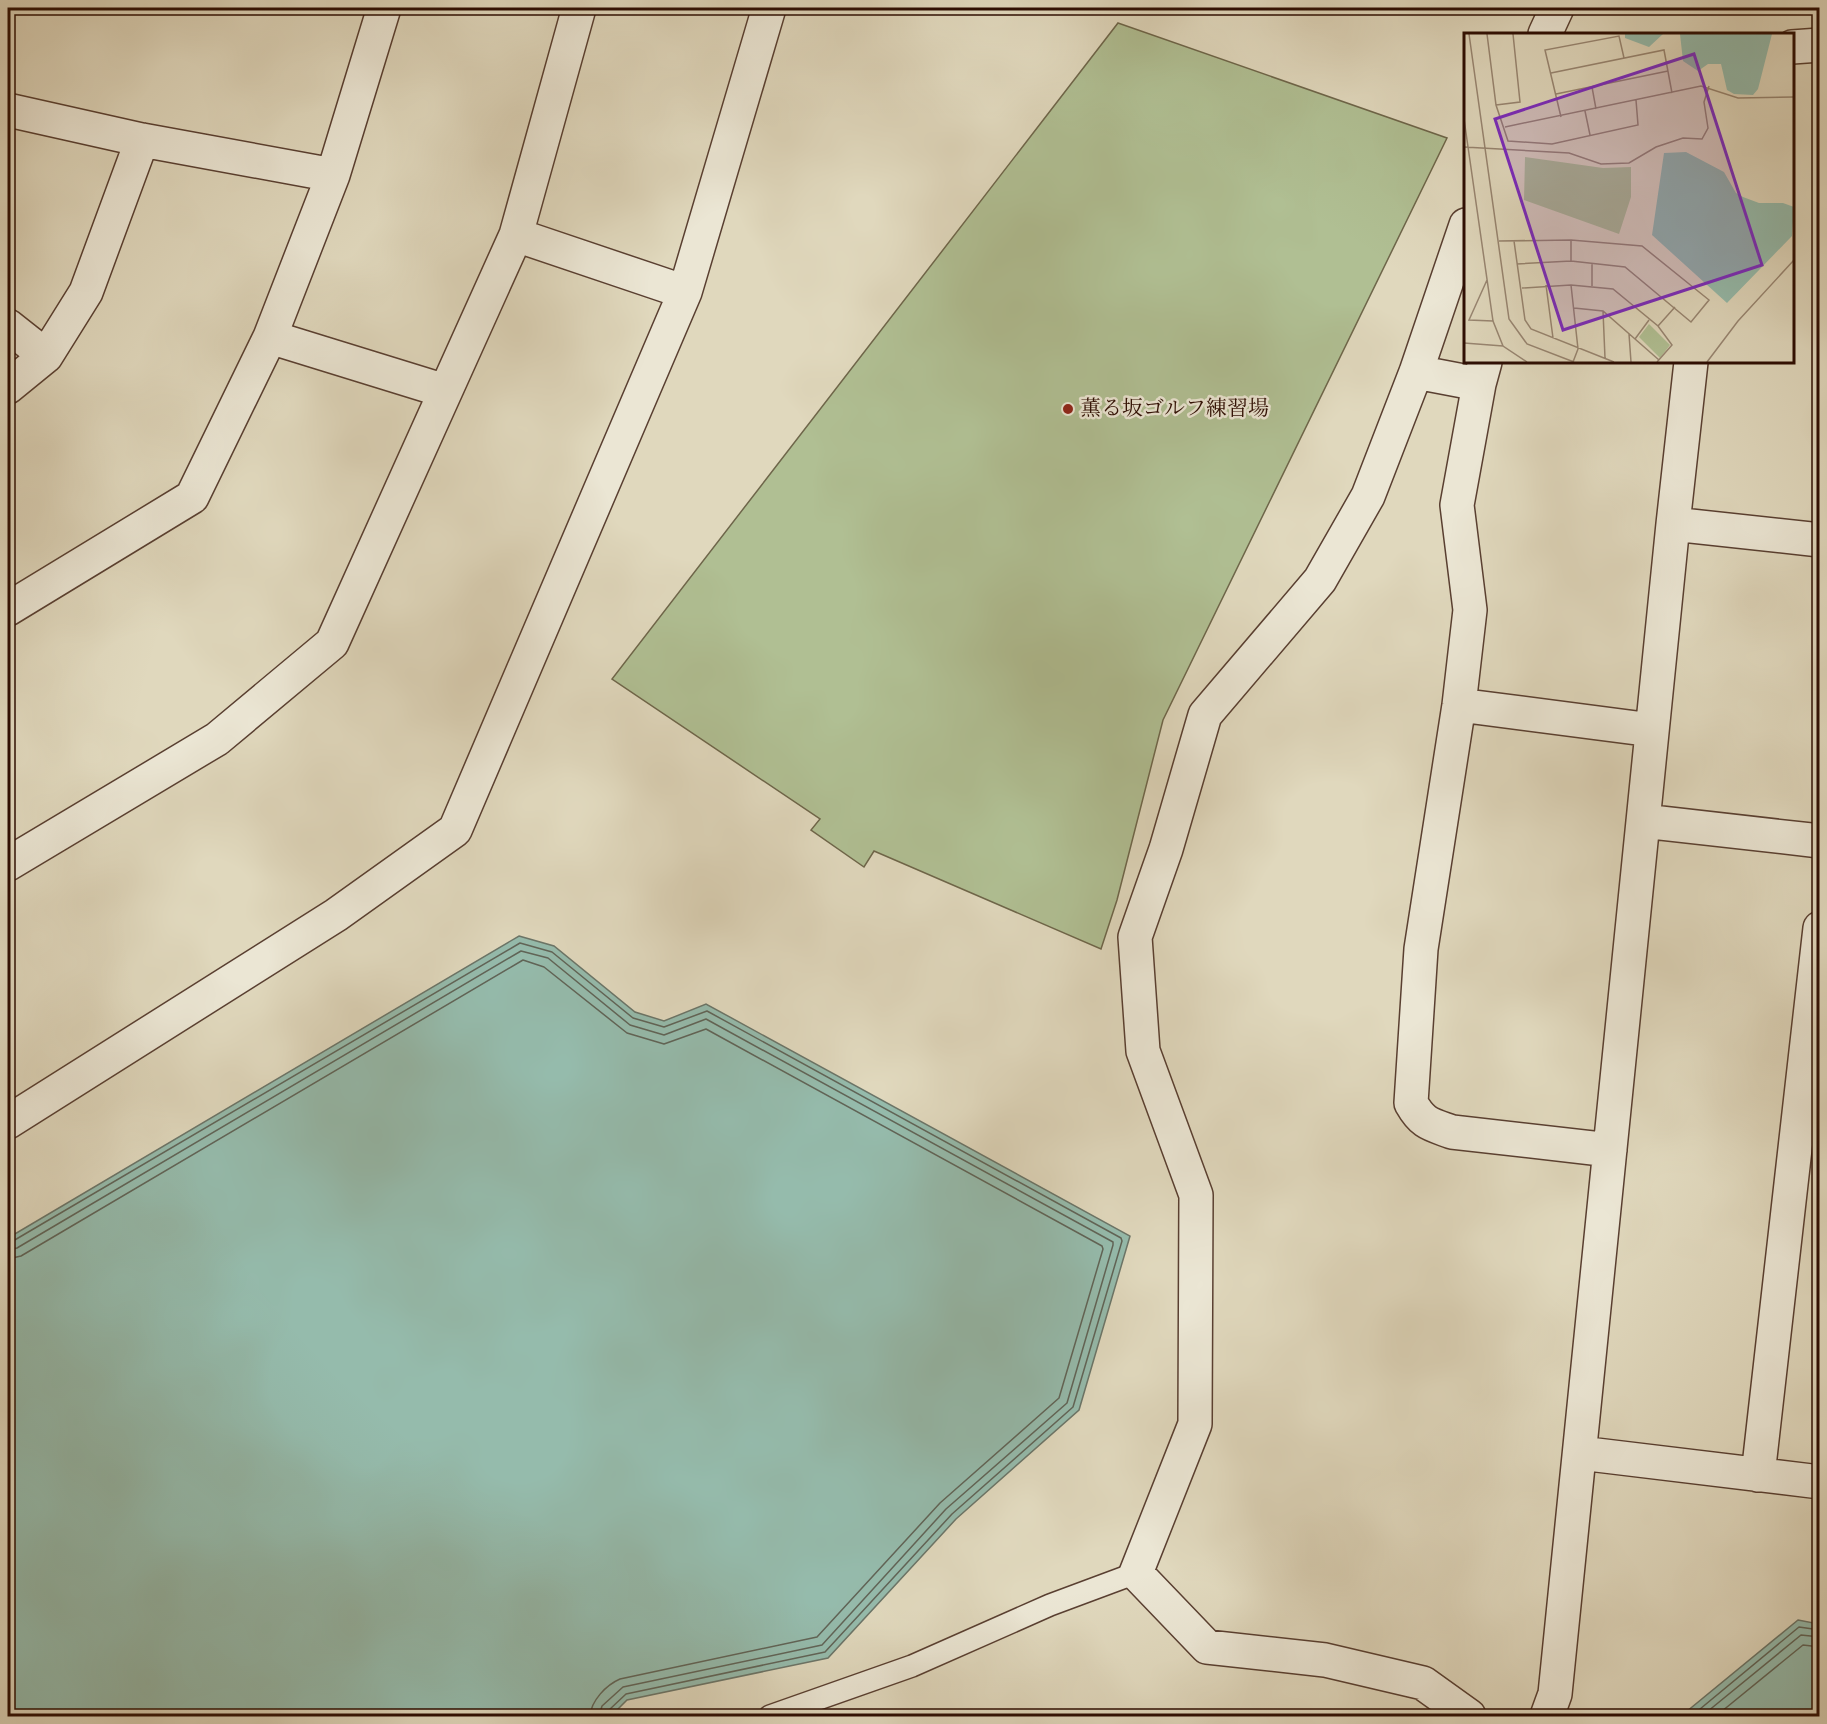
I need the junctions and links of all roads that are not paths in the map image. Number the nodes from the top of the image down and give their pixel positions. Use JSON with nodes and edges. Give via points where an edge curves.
{"nodes":[{"id":1,"x":384,"y":8,"type":"edge"},
{"id":2,"x":579,"y":8,"type":"edge"},
{"id":3,"x":769,"y":8,"type":"edge"},
{"id":4,"x":1557,"y":8,"type":"edge"},
{"id":5,"x":1545,"y":33,"type":"edge"},
{"id":6,"x":1820,"y":45,"type":"edge"},
{"id":7,"x":1794,"y":47,"type":"edge"},
{"id":8,"x":8,"y":110,"type":"edge"},
{"id":9,"x":142,"y":140,"type":"junction"},
{"id":10,"x":333,"y":175,"type":"junction"},
{"id":11,"x":1464,"y":231,"type":"edge"},
{"id":12,"x":516,"y":235,"type":"junction"},
{"id":13,"x":685,"y":292,"type":"junction"},
{"id":14,"x":8,"y":326,"type":"edge"},
{"id":15,"x":270,"y":337,"type":"junction"},
{"id":16,"x":46,"y":356,"type":"junction"},
{"id":17,"x":1691,"y":363,"type":"edge"},
{"id":18,"x":1416,"y":372,"type":"junction"},
{"id":19,"x":1482,"y":373,"type":"edge"},
{"id":20,"x":8,"y":387,"type":"edge"},
{"id":21,"x":446,"y":391,"type":"junction"},
{"id":22,"x":1672,"y":524,"type":"junction"},
{"id":23,"x":1820,"y":540,"type":"edge"},
{"id":24,"x":8,"y":609,"type":"edge"},
{"id":25,"x":1459,"y":705,"type":"junction"},
{"id":26,"x":1652,"y":730,"type":"junction"},
{"id":27,"x":1643,"y":821,"type":"junction"},
{"id":28,"x":1820,"y":841,"type":"edge"},
{"id":29,"x":8,"y":864,"type":"edge"},
{"id":30,"x":1820,"y":928,"type":"edge"},
{"id":31,"x":1816,"y":990,"type":"edge"},
{"id":32,"x":8,"y":1122,"type":"edge"},
{"id":33,"x":1610,"y":1150,"type":"junction"},
{"id":34,"x":1580,"y":1453,"type":"junction"},
{"id":35,"x":1758,"y":1475,"type":"junction"},
{"id":36,"x":1820,"y":1482,"type":"edge"},
{"id":37,"x":1136,"y":1573,"type":"junction"},
{"id":38,"x":770,"y":1716,"type":"edge"},
{"id":39,"x":1469,"y":1716,"type":"edge"},
{"id":40,"x":1547,"y":1716,"type":"edge"}],
"edges":[{"from":1,"to":10,"type":"street"},
{"from":2,"to":12,"type":"street"},
{"from":3,"to":13,"type":"street"},
{"from":4,"to":5,"type":"street"},
{"from":6,"to":7,"type":"street"},
{"from":8,"to":9,"type":"street"},
{"from":9,"to":10,"type":"street"},
{"from":9,"to":16,"type":"street","via":[[86,292]]},
{"from":10,"to":15,"type":"street"},
{"from":11,"to":18,"type":"street"},
{"from":12,"to":13,"type":"street"},
{"from":12,"to":21,"type":"street"},
{"from":13,"to":32,"type":"street","via":[[455,830],[336,915]]},
{"from":14,"to":16,"type":"street"},
{"from":15,"to":21,"type":"street"},
{"from":15,"to":24,"type":"street","via":[[192,496]]},
{"from":16,"to":20,"type":"street"},
{"from":17,"to":22,"type":"street"},
{"from":18,"to":19,"type":"street"},
{"from":18,"to":37,"type":"street","via":[[1368,496],[1320,580],[1205,715],[1135,938],[1143,1051],[1196,1195],[1196,1424]]},
{"from":19,"to":25,"type":"street","via":[[1457,505],[1470,610]]},
{"from":21,"to":29,"type":"street","via":[[332,643],[217,739]]},
{"from":22,"to":23,"type":"street"},
{"from":22,"to":26,"type":"street"},
{"from":25,"to":26,"type":"street"},
{"from":25,"to":33,"type":"street","via":[[1421,949],[1411,1103],[1420,1119],[1452,1132]]},
{"from":26,"to":27,"type":"street"},
{"from":27,"to":28,"type":"street"},
{"from":27,"to":33,"type":"street"},
{"from":30,"to":31,"type":"street"},
{"from":31,"to":35,"type":"street"},
{"from":33,"to":34,"type":"street"},
{"from":34,"to":35,"type":"street"},
{"from":34,"to":40,"type":"street","via":[[1555,1694]]},
{"from":35,"to":36,"type":"street"},
{"from":37,"to":38,"type":"lane","via":[[1050,1605],[912,1666]]},
{"from":37,"to":39,"type":"street","via":[[1207,1647],[1325,1660],[1423,1683]]}]}
